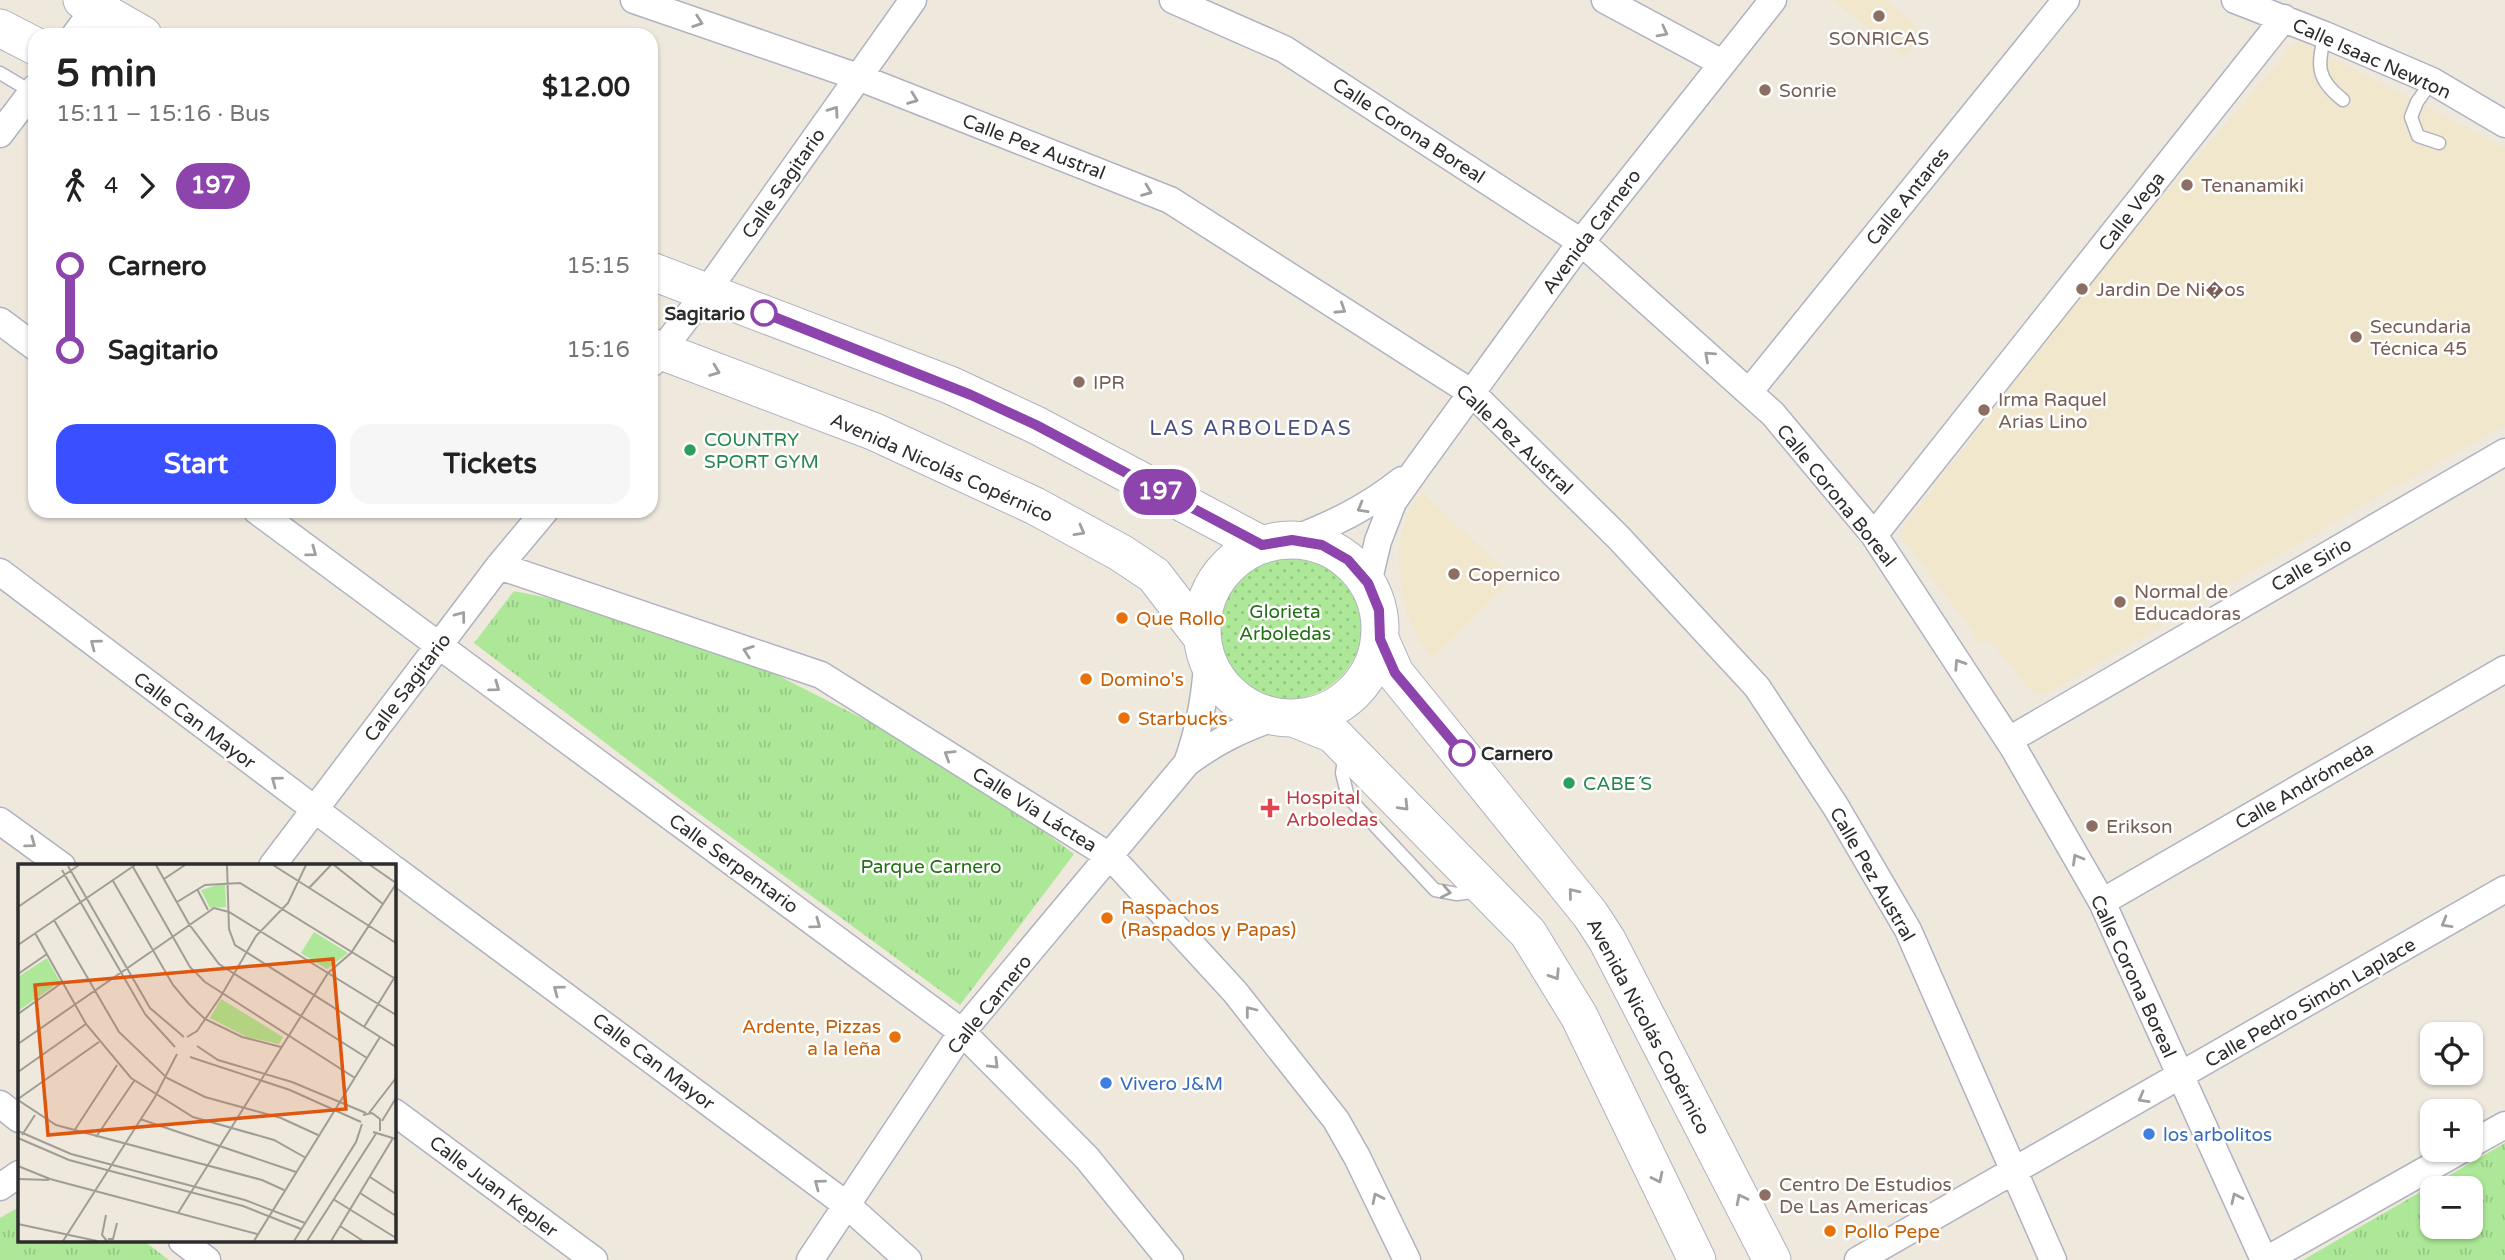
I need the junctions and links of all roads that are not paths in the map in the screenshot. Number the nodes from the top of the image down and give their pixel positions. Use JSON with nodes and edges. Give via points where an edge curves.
{"nodes":[{"id":1,"x":634,"y":0,"type":"edge"},
{"id":2,"x":913,"y":0,"type":"edge"},
{"id":3,"x":1173,"y":0,"type":"edge"},
{"id":4,"x":1605,"y":0,"type":"edge"},
{"id":5,"x":1773,"y":0,"type":"edge"},
{"id":6,"x":2066,"y":0,"type":"edge"},
{"id":7,"x":2235,"y":0,"type":"edge"},
{"id":8,"x":88,"y":11,"type":"edge"},
{"id":9,"x":2284,"y":18,"type":"junction"},
{"id":10,"x":0,"y":28,"type":"edge"},
{"id":11,"x":127,"y":28,"type":"edge"},
{"id":12,"x":2325,"y":35,"type":"junction"},
{"id":13,"x":28,"y":42,"type":"edge"},
{"id":14,"x":1722,"y":64,"type":"junction"},
{"id":15,"x":0,"y":73,"type":"edge"},
{"id":16,"x":858,"y":77,"type":"junction"},
{"id":17,"x":2432,"y":81,"type":"junction"},
{"id":18,"x":28,"y":87,"type":"edge"},
{"id":19,"x":28,"y":98,"type":"edge"},
{"id":20,"x":2343,"y":100,"type":"dead end"},
{"id":21,"x":2505,"y":124,"type":"edge"},
{"id":22,"x":0,"y":134,"type":"edge"},
{"id":23,"x":2439,"y":143,"type":"dead end"},
{"id":24,"x":1581,"y":242,"type":"junction"},
{"id":25,"x":658,"y":274,"type":"edge"},
{"id":26,"x":707,"y":291,"type":"junction"},
{"id":27,"x":0,"y":321,"type":"edge"},
{"id":28,"x":28,"y":342,"type":"edge"},
{"id":29,"x":658,"y":349,"type":"edge"},
{"id":30,"x":658,"y":355,"type":"edge"},
{"id":31,"x":1749,"y":392,"type":"junction"},
{"id":32,"x":1472,"y":393,"type":"junction"},
{"id":33,"x":2505,"y":452,"type":"edge"},
{"id":34,"x":1417,"y":468,"type":"junction"},
{"id":35,"x":267,"y":518,"type":"edge"},
{"id":36,"x":539,"y":518,"type":"edge"},
{"id":37,"x":1874,"y":535,"type":"junction"},
{"id":38,"x":1277,"y":542,"type":"junction"},
{"id":39,"x":499,"y":566,"type":"junction"},
{"id":40,"x":0,"y":572,"type":"edge"},
{"id":41,"x":1368,"y":583,"type":"junction"},
{"id":42,"x":1380,"y":639,"type":"junction"},
{"id":43,"x":439,"y":645,"type":"junction"},
{"id":44,"x":1204,"y":650,"type":"junction"},
{"id":45,"x":2505,"y":669,"type":"edge"},
{"id":46,"x":1286,"y":718,"type":"junction"},
{"id":47,"x":2009,"y":740,"type":"junction"},
{"id":48,"x":1187,"y":763,"type":"junction"},
{"id":49,"x":314,"y":810,"type":"junction"},
{"id":50,"x":0,"y":821,"type":"edge"},
{"id":51,"x":1111,"y":857,"type":"junction"},
{"id":52,"x":59,"y":864,"type":"edge"},
{"id":53,"x":274,"y":864,"type":"edge"},
{"id":54,"x":387,"y":864,"type":"edge"},
{"id":55,"x":396,"y":871,"type":"edge"},
{"id":56,"x":2505,"y":889,"type":"edge"},
{"id":57,"x":2102,"y":902,"type":"junction"},
{"id":58,"x":962,"y":1032,"type":"junction"},
{"id":59,"x":2180,"y":1077,"type":"junction"},
{"id":60,"x":0,"y":1104,"type":"edge"},
{"id":61,"x":396,"y":1113,"type":"edge"},
{"id":62,"x":18,"y":1118,"type":"edge"},
{"id":63,"x":2505,"y":1125,"type":"edge"},
{"id":64,"x":2483,"y":1137,"type":"edge"},
{"id":65,"x":2439,"y":1162,"type":"edge"},
{"id":66,"x":2012,"y":1171,"type":"junction"},
{"id":67,"x":18,"y":1175,"type":"edge"},
{"id":68,"x":0,"y":1187,"type":"edge"},
{"id":69,"x":848,"y":1206,"type":"junction"},
{"id":70,"x":182,"y":1242,"type":"edge"},
{"id":71,"x":207,"y":1260,"type":"edge"},
{"id":72,"x":594,"y":1260,"type":"edge"},
{"id":73,"x":810,"y":1260,"type":"edge"},
{"id":74,"x":908,"y":1260,"type":"edge"},
{"id":75,"x":1170,"y":1260,"type":"edge"},
{"id":76,"x":1407,"y":1260,"type":"edge"},
{"id":77,"x":1697,"y":1260,"type":"edge"},
{"id":78,"x":1772,"y":1260,"type":"edge"},
{"id":79,"x":1858,"y":1260,"type":"edge"},
{"id":80,"x":2053,"y":1260,"type":"edge"},
{"id":81,"x":2265,"y":1260,"type":"edge"}],
"edges":[{"from":1,"to":16,"type":"street","name":"Calle Pez Austral","one_way":true},
{"from":2,"to":16,"type":"street","name":"Calle Sagitario"},
{"from":3,"to":24,"type":"street","name":"Calle Corona Boreal","via":[[1284,49]]},
{"from":4,"to":14,"type":"street","one_way":true},
{"from":5,"to":14,"type":"street","name":"Avenida Carnero"},
{"from":6,"to":31,"type":"street","name":"Calle Antares"},
{"from":7,"to":9,"type":"street","name":"Calle Isaac Newton"},
{"from":8,"to":11,"type":"main road"},
{"from":9,"to":12,"type":"street","name":"Calle Isaac Newton"},
{"from":9,"to":37,"type":"street","name":"Calle Vega"},
{"from":10,"to":13,"type":"main road"},
{"from":12,"to":17,"type":"street","name":"Calle Isaac Newton"},
{"from":12,"to":20,"type":"lane","via":[[2320,72]]},
{"from":14,"to":24,"type":"street","name":"Avenida Carnero"},
{"from":15,"to":18,"type":"lane"},
{"from":26,"to":16,"type":"street","name":"Calle Sagitario","one_way":true},
{"from":16,"to":32,"type":"street","name":"Calle Pez Austral","one_way":true,"via":[[1170,200]]},
{"from":17,"to":21,"type":"street","name":"Calle Isaac Newton"},
{"from":17,"to":23,"type":"lane","via":[[2411,117],[2418,136]]},
{"from":19,"to":22,"type":"street"},
{"from":31,"to":24,"type":"street","name":"Calle Corona Boreal","one_way":true},
{"from":24,"to":32,"type":"street","name":"Avenida Carnero"},
{"from":25,"to":26,"type":"main road"},
{"from":26,"to":29,"type":"street","name":"Calle Sagitario"},
{"from":26,"to":38,"type":"main road","via":[[950,385]]},
{"from":27,"to":28,"type":"street"},
{"from":30,"to":44,"type":"main road","name":"Avenida Nicolás Copérnico","one_way":true,"via":[[875,432],[1035,506],[1154,575]]},
{"from":31,"to":37,"type":"street","name":"Calle Corona Boreal","via":[[1773,414]]},
{"from":32,"to":34,"type":"street","name":"Avenida Carnero"},
{"from":32,"to":66,"type":"street","name":"Calle Pez Austral","via":[[1619,538],[1757,687],[1836,807],[1908,930]]},
{"from":33,"to":47,"type":"street","name":"Calle Sirio"},
{"from":34,"to":38,"type":"street","name":"Avenida Carnero","one_way":true,"via":[[1379,498],[1337,522]]},
{"from":34,"to":41,"type":"street","name":"Avenida Carnero","via":[[1394,502]]},
{"from":35,"to":43,"type":"street","name":"Calle Serpentario","one_way":true},
{"from":36,"to":39,"type":"street","name":"Calle Sagitario"},
{"from":47,"to":37,"type":"street","name":"Calle Corona Boreal","one_way":true},
{"from":38,"to":41,"type":"main road","via":[[1322,545],[1348,560]]},
{"from":38,"to":44,"type":"main road","via":[[1236,559],[1216,580],[1203,607]]},
{"from":43,"to":39,"type":"street","name":"Calle Sagitario","one_way":true},
{"from":51,"to":39,"type":"street","name":"Calle Vía Láctea","one_way":true,"via":[[821,675]]},
{"from":49,"to":40,"type":"street","name":"Calle Can Mayor","one_way":true},
{"from":41,"to":42,"type":"main road","via":[[1379,610]]},
{"from":42,"to":46,"type":"main road","via":[[1371,669],[1353,694],[1326,712]]},
{"from":78,"to":42,"type":"main road","name":"Avenida Nicolás Copérnico","one_way":true,"via":[[1607,940],[1395,673]]},
{"from":43,"to":49,"type":"street","name":"Calle Sagitario"},
{"from":43,"to":58,"type":"street","name":"Calle Serpentario","one_way":true},
{"from":44,"to":46,"type":"main road","via":[[1228,693],[1242,705]]},
{"from":44,"to":48,"type":"street","name":"Calle Carnero","via":[[1205,698]]},
{"from":45,"to":57,"type":"street","name":"Calle Andrómeda"},
{"from":46,"to":48,"type":"street","name":"Calle Carnero","via":[[1244,729]]},
{"from":46,"to":77,"type":"main road","one_way":true,"via":[[1333,734],[1528,933],[1579,1016]]},
{"from":57,"to":47,"type":"street","name":"Calle Corona Boreal","one_way":true},
{"from":48,"to":51,"type":"street","name":"Calle Carnero"},
{"from":49,"to":53,"type":"street","name":"Calle Sagitario"},
{"from":49,"to":54,"type":"street","name":"Calle Can Mayor"},
{"from":50,"to":52,"type":"street","one_way":true},
{"from":51,"to":58,"type":"street","name":"Calle Carnero"},
{"from":76,"to":51,"type":"street","name":"Calle Vía Láctea","one_way":true,"via":[[1336,1120],[1235,992]]},
{"from":69,"to":55,"type":"street","name":"Calle Can Mayor","one_way":true},
{"from":56,"to":59,"type":"street","name":"Calle Pedro Simón Laplace","one_way":true},
{"from":57,"to":59,"type":"street","name":"Calle Corona Boreal"},
{"from":58,"to":69,"type":"street","name":"Calle Carnero"},
{"from":58,"to":75,"type":"street","name":"Calle Serpentario","one_way":true,"via":[[1087,1158]]},
{"from":59,"to":66,"type":"street","name":"Calle Pedro Simón Laplace","one_way":true},
{"from":81,"to":59,"type":"street","name":"Calle Corona Boreal","one_way":true},
{"from":60,"to":62,"type":"street"},
{"from":61,"to":72,"type":"street","name":"Calle Juan Kepler"},
{"from":63,"to":64,"type":"street"},
{"from":65,"to":81,"type":"street"},
{"from":66,"to":79,"type":"street","name":"Calle Pedro Simón Laplace"},
{"from":66,"to":80,"type":"street","name":"Calle Pez Austral"},
{"from":67,"to":68,"type":"street"},
{"from":69,"to":73,"type":"street","name":"Calle Carnero"},
{"from":69,"to":74,"type":"street","name":"Calle Can Mayor"},
{"from":70,"to":71,"type":"street"}]}
